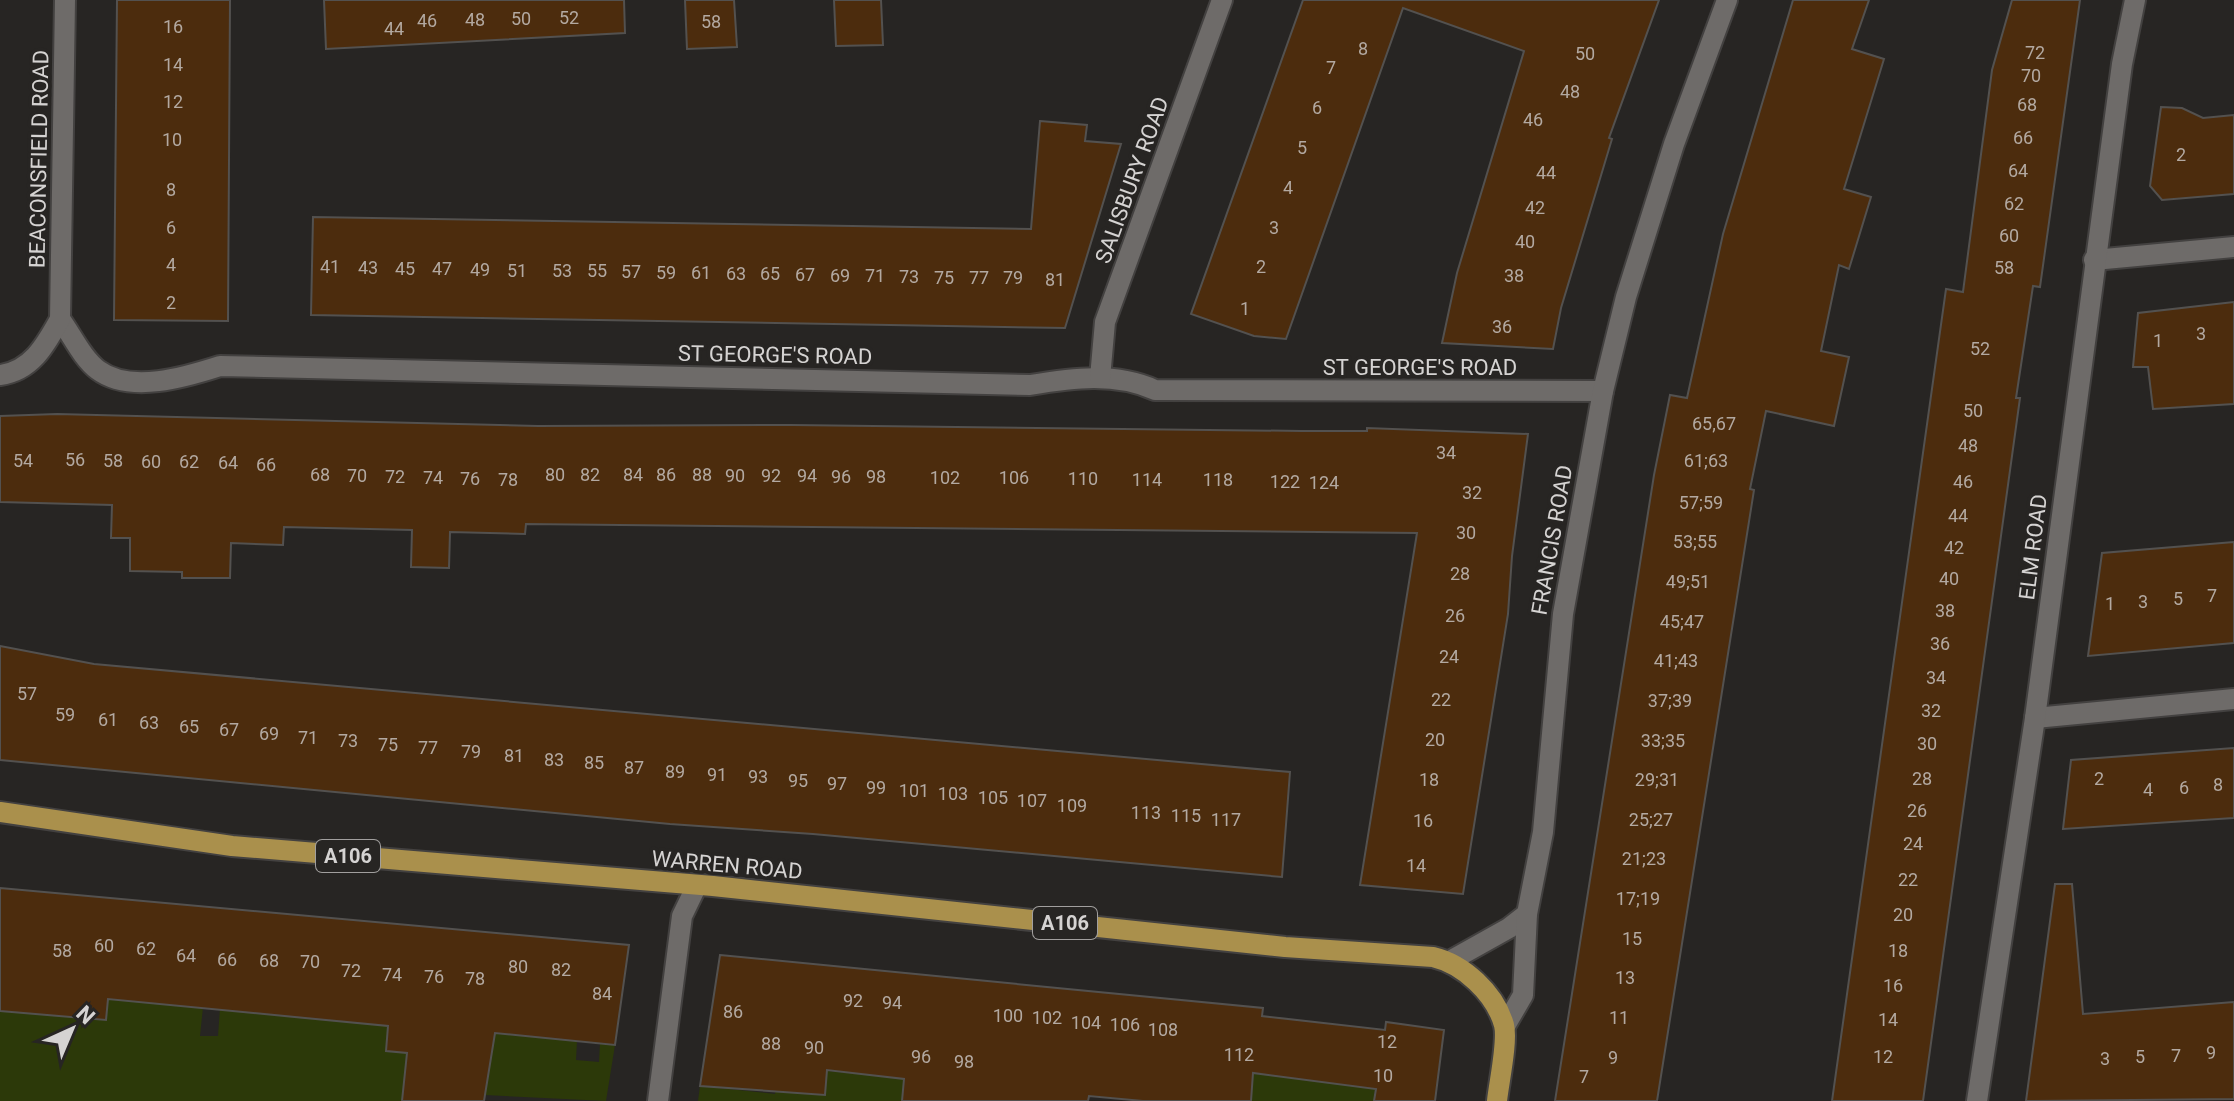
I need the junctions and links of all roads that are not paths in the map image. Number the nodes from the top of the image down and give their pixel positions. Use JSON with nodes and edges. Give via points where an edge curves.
{"nodes":[{"id":1,"x":65,"y":0,"type":"edge"},
{"id":2,"x":1222,"y":0,"type":"edge"},
{"id":3,"x":1727,"y":0,"type":"edge"},
{"id":4,"x":2135,"y":0,"type":"edge"},
{"id":5,"x":2234,"y":247,"type":"edge"},
{"id":6,"x":2094,"y":260,"type":"junction"},
{"id":7,"x":60,"y":319,"type":"junction"},
{"id":8,"x":0,"y":375,"type":"edge"},
{"id":9,"x":1100,"y":378,"type":"junction"},
{"id":10,"x":1603,"y":391,"type":"junction"},
{"id":11,"x":2234,"y":699,"type":"edge"},
{"id":12,"x":2035,"y":718,"type":"junction"},
{"id":13,"x":0,"y":812,"type":"edge"},
{"id":14,"x":697,"y":885,"type":"junction"},
{"id":15,"x":1527,"y":914,"type":"junction"},
{"id":16,"x":1450,"y":961,"type":"junction"},
{"id":17,"x":1505,"y":1026,"type":"junction"},
{"id":18,"x":658,"y":1101,"type":"edge"},
{"id":19,"x":1497,"y":1101,"type":"edge"},
{"id":20,"x":1977,"y":1101,"type":"edge"}],
"edges":[{"from":1,"to":7,"type":"street","name":"BEACONSFIELD ROAD"},
{"from":2,"to":9,"type":"street","name":"SALISBURY ROAD","via":[[1105,322]]},
{"from":3,"to":10,"type":"street","name":"FRANCIS ROAD","via":[[1674,144]]},
{"from":4,"to":6,"type":"street","name":"ELM ROAD"},
{"from":5,"to":6,"type":"street"},
{"from":6,"to":12,"type":"street","name":"ELM ROAD"},
{"from":7,"to":8,"type":"street","via":[[36,357],[25,367]]},
{"from":7,"to":9,"type":"street","name":"ST GEORGE'S ROAD","via":[[99,372],[136,380],[179,379],[220,366],[1030,385]]},
{"from":9,"to":10,"type":"street","name":"ST GEORGE'S ROAD","via":[[1132,379],[1155,390]]},
{"from":10,"to":15,"type":"street","name":"FRANCIS ROAD","via":[[1563,614],[1543,832]]},
{"from":11,"to":12,"type":"street"},
{"from":12,"to":20,"type":"street","name":"ELM ROAD"},
{"from":13,"to":14,"type":"main road","name":"WARREN ROAD","number":"A106","via":[[232,846]]},
{"from":14,"to":16,"type":"main road","name":"WARREN ROAD","number":"A106"},
{"from":14,"to":18,"type":"street","via":[[682,916]]},
{"from":15,"to":16,"type":"street"},
{"from":15,"to":17,"type":"street","name":"FRANCIS ROAD","via":[[1523,995]]},
{"from":16,"to":17,"type":"main road","via":[[1480,985]]},
{"from":17,"to":19,"type":"main road","name":"FRANCIS ROAD"}]}
